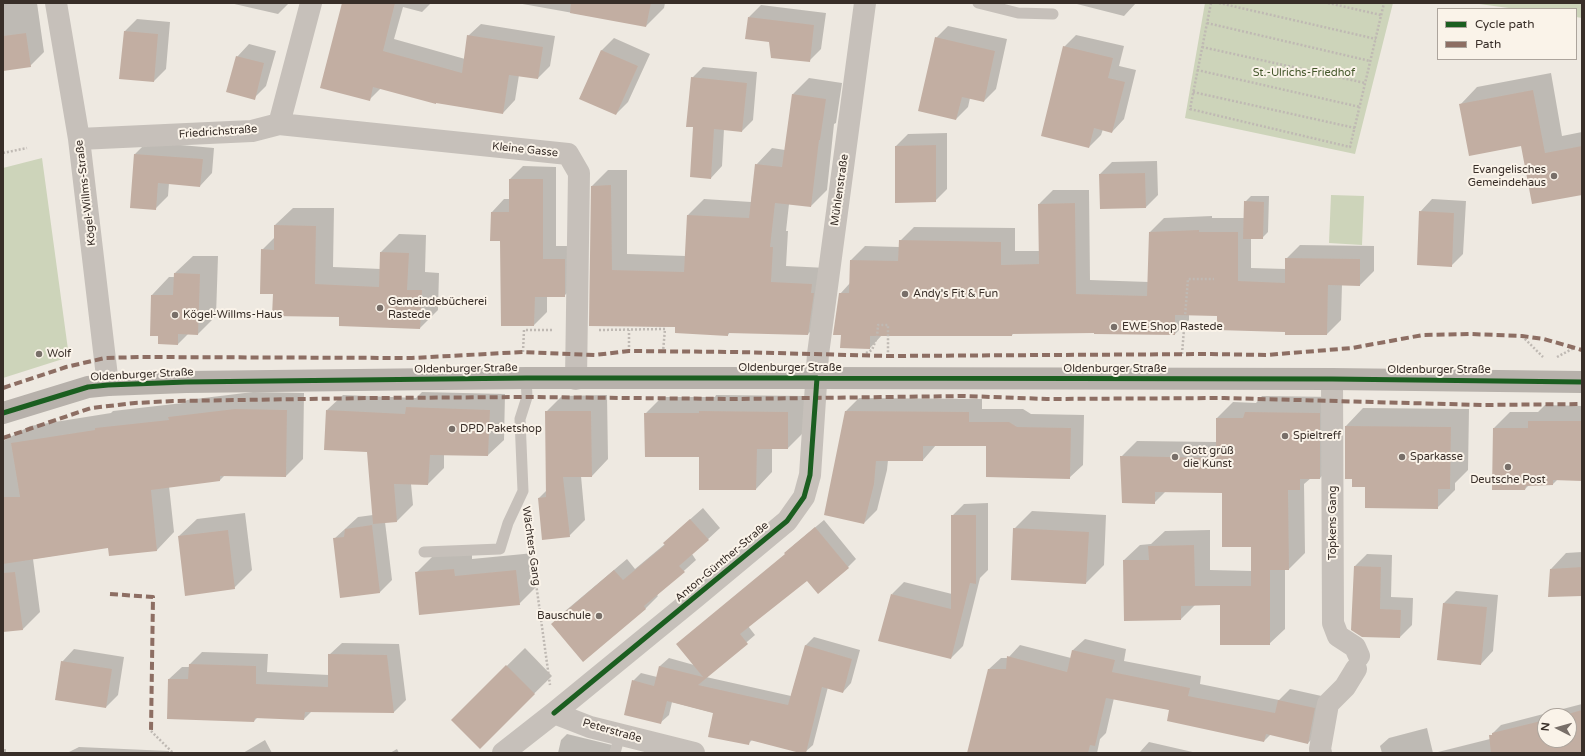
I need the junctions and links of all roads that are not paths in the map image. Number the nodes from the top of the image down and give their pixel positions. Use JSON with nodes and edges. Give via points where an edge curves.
{"nodes":[{"id":1,"x":56,"y":3,"type":"edge"},
{"id":2,"x":311,"y":3,"type":"edge"},
{"id":3,"x":865,"y":3,"type":"edge"},
{"id":4,"x":978,"y":3,"type":"edge"},
{"id":5,"x":1053,"y":14,"type":"dead end"},
{"id":6,"x":279,"y":124,"type":"junction"},
{"id":7,"x":79,"y":139,"type":"junction"},
{"id":8,"x":526,"y":378,"type":"junction"},
{"id":9,"x":817,"y":378,"type":"junction"},
{"id":10,"x":576,"y":379,"type":"junction"},
{"id":11,"x":1332,"y":379,"type":"junction"},
{"id":12,"x":1582,"y":382,"type":"edge"},
{"id":13,"x":108,"y":385,"type":"junction"},
{"id":14,"x":3,"y":413,"type":"edge"},
{"id":15,"x":424,"y":552,"type":"dead end"},
{"id":16,"x":554,"y":713,"type":"junction"},
{"id":17,"x":618,"y":744,"type":"edge"},
{"id":18,"x":503,"y":753,"type":"edge"},
{"id":19,"x":694,"y":753,"type":"edge"},
{"id":20,"x":1321,"y":753,"type":"edge"}],
"edges":[{"from":1,"to":7,"type":"street","name":"Kögel-Willms-Straße"},
{"from":2,"to":6,"type":"street"},
{"from":3,"to":9,"type":"street","name":"Mühlenstraße","via":[[818,354]]},
{"from":4,"to":5,"type":"lane","via":[[1018,13]]},
{"from":6,"to":7,"type":"street","name":"Friedrichstraße","via":[[252,131]]},
{"from":6,"to":10,"type":"street","name":"Kleine Gasse","via":[[568,154],[579,173]]},
{"from":7,"to":13,"type":"street","name":"Kögel-Willms-Straße"},
{"from":8,"to":10,"type":"street","name":"Oldenburger Straße"},
{"from":8,"to":13,"type":"street","name":"Oldenburger Straße"},
{"from":8,"to":15,"type":"lane","name":"Wächters Gang","via":[[526,397],[520,419],[523,491],[508,523],[500,549]]},
{"from":9,"to":10,"type":"street","name":"Oldenburger Straße"},
{"from":9,"to":11,"type":"street","name":"Oldenburger Straße"},
{"from":9,"to":16,"type":"street","name":"Anton-Günther-Straße","via":[[810,475],[804,497],[787,521]]},
{"from":11,"to":12,"type":"street","name":"Oldenburger Straße"},
{"from":11,"to":20,"type":"street","name":"Töpkens Gang","via":[[1333,623],[1338,636],[1355,647],[1358,662],[1345,687],[1328,704]]},
{"from":13,"to":14,"type":"street","name":"Oldenburger Straße","via":[[88,387]]},
{"from":16,"to":17,"type":"street","name":"Peterstraße","via":[[590,727]]},
{"from":16,"to":18,"type":"street","name":"Anton-Günther-Straße"},
{"from":17,"to":19,"type":"street","name":"Peterstraße"}]}
